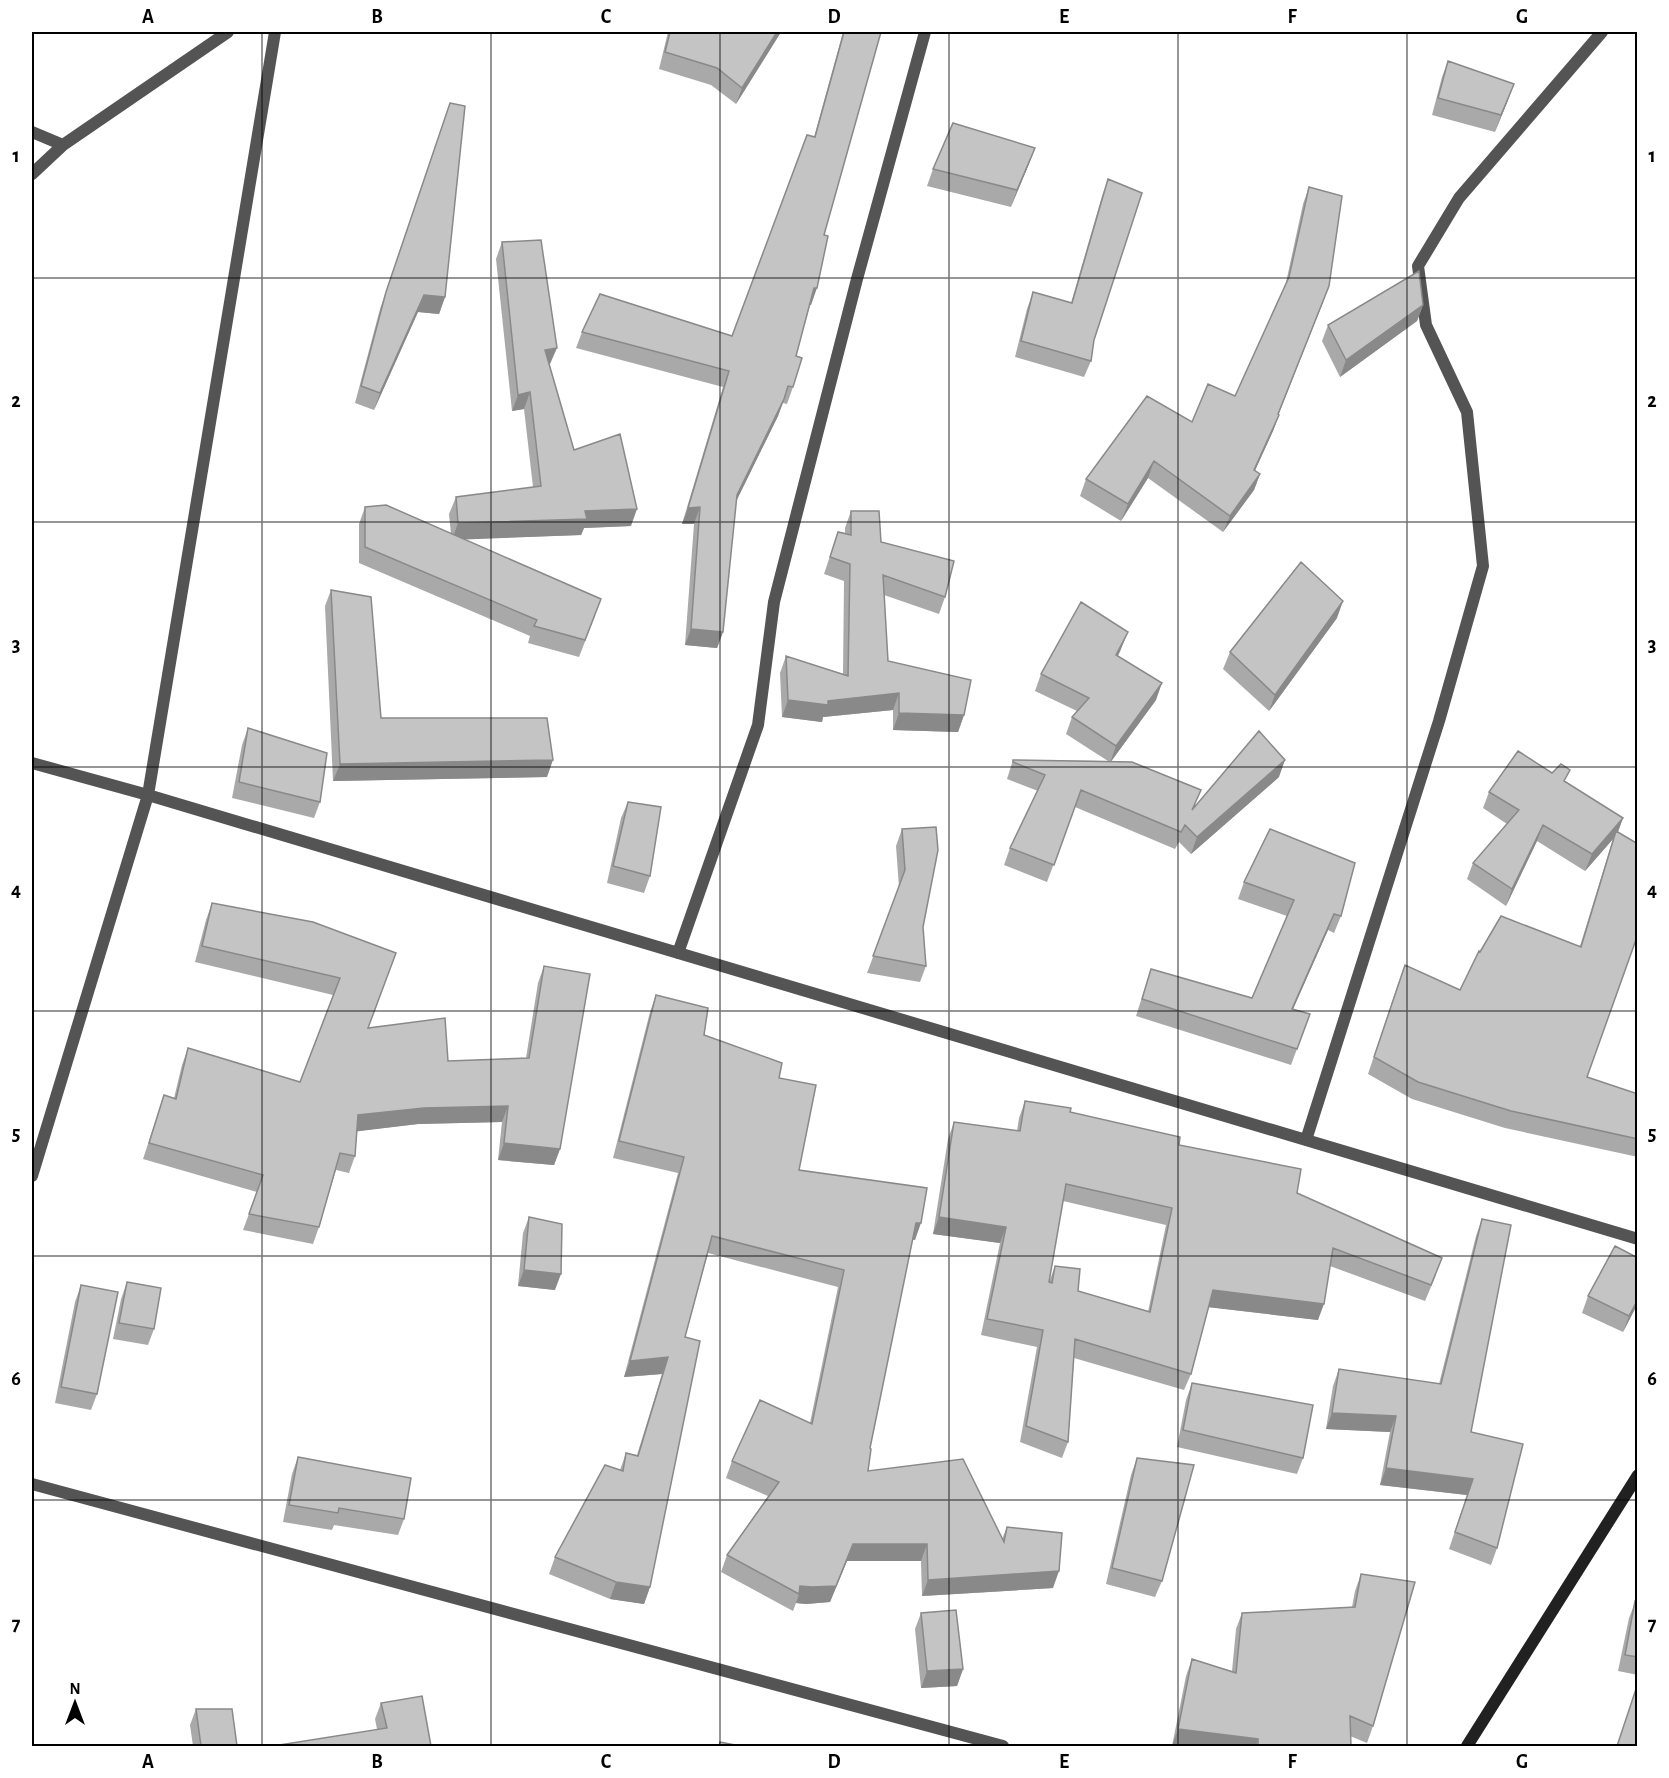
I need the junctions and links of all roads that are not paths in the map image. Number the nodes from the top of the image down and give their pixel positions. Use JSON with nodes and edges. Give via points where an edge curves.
{"nodes":[{"id":1,"x":228,"y":32,"type":"edge"},
{"id":2,"x":275,"y":32,"type":"edge"},
{"id":3,"x":925,"y":32,"type":"edge"},
{"id":4,"x":1602,"y":32,"type":"edge"},
{"id":5,"x":32,"y":132,"type":"edge"},
{"id":6,"x":63,"y":145,"type":"junction"},
{"id":7,"x":32,"y":174,"type":"edge"},
{"id":8,"x":32,"y":763,"type":"edge"},
{"id":9,"x":148,"y":795,"type":"junction"},
{"id":10,"x":678,"y":952,"type":"junction"},
{"id":11,"x":1306,"y":1140,"type":"junction"},
{"id":12,"x":32,"y":1176,"type":"edge"},
{"id":13,"x":1638,"y":1239,"type":"edge"},
{"id":14,"x":1638,"y":1475,"type":"edge"},
{"id":15,"x":32,"y":1484,"type":"edge"},
{"id":16,"x":1003,"y":1746,"type":"edge"},
{"id":17,"x":1467,"y":1746,"type":"edge"}],
"edges":[{"from":1,"to":6,"type":"street"},
{"from":2,"to":9,"type":"street"},
{"from":3,"to":10,"type":"street","via":[[774,602],[758,725]]},
{"from":4,"to":11,"type":"street","via":[[1459,198],[1418,266],[1426,325],[1467,412],[1483,566],[1435,733]]},
{"from":5,"to":6,"type":"street"},
{"from":6,"to":7,"type":"street"},
{"from":8,"to":9,"type":"street"},
{"from":9,"to":10,"type":"street"},
{"from":9,"to":12,"type":"street"},
{"from":10,"to":11,"type":"street"},
{"from":11,"to":13,"type":"street"},
{"from":14,"to":17,"type":"main road"},
{"from":15,"to":16,"type":"street"}]}
